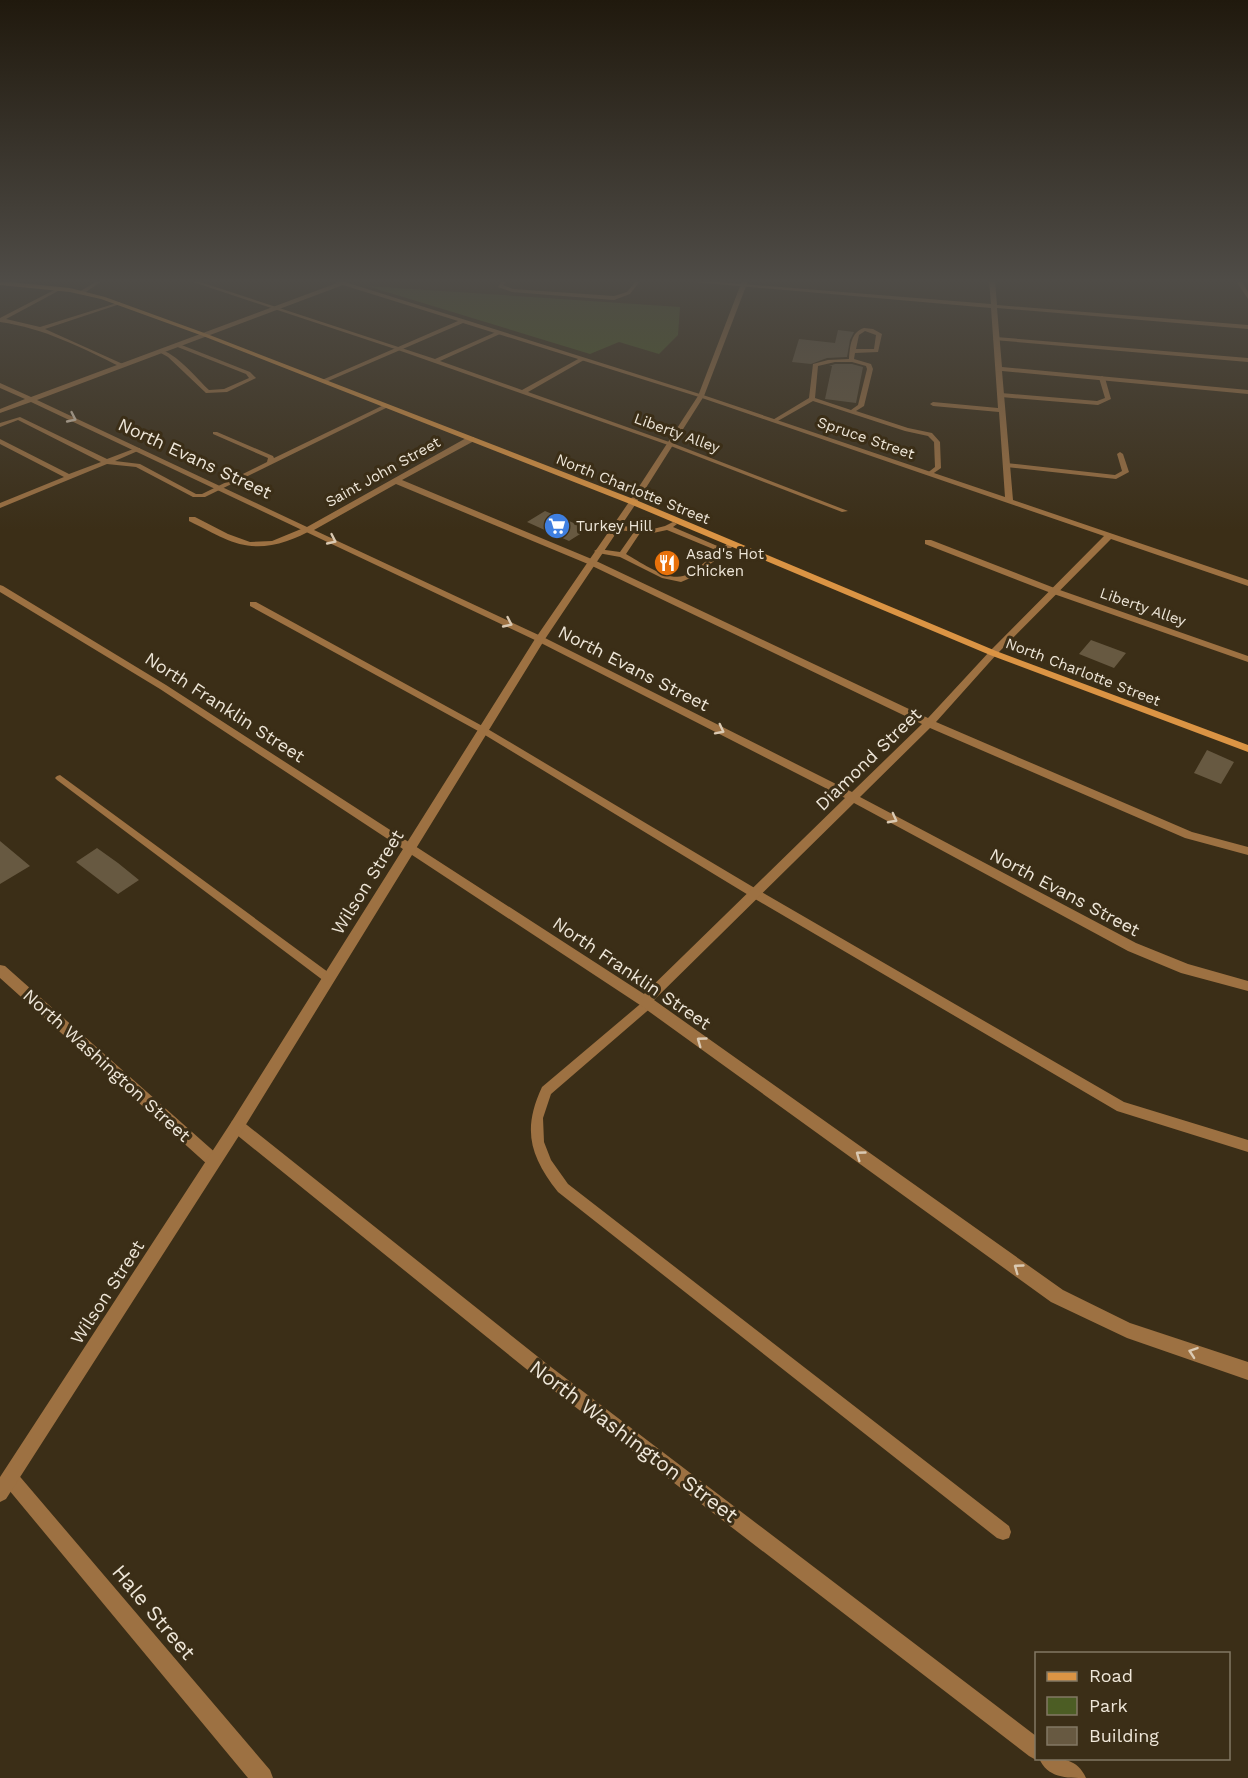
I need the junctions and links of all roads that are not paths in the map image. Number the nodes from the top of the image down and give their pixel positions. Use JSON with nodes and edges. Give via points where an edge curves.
{"nodes":[{"id":1,"x":118,"y":364,"type":"edge"},
{"id":2,"x":128,"y":364,"type":"edge"},
{"id":3,"x":178,"y":364,"type":"edge"},
{"id":4,"x":225,"y":364,"type":"edge"},
{"id":5,"x":280,"y":364,"type":"edge"},
{"id":6,"x":364,"y":364,"type":"edge"},
{"id":7,"x":444,"y":364,"type":"edge"},
{"id":8,"x":573,"y":364,"type":"edge"},
{"id":9,"x":598,"y":364,"type":"edge"},
{"id":10,"x":713,"y":364,"type":"edge"},
{"id":11,"x":818,"y":364,"type":"edge"},
{"id":12,"x":867,"y":364,"type":"edge"},
{"id":13,"x":999,"y":364,"type":"edge"},
{"id":14,"x":123,"y":366,"type":"junction"},
{"id":15,"x":1000,"y":369,"type":"junction"},
{"id":16,"x":1102,"y":378,"type":"junction"},
{"id":17,"x":324,"y":381,"type":"junction"},
{"id":18,"x":0,"y":385,"type":"edge"},
{"id":19,"x":523,"y":392,"type":"junction"},
{"id":20,"x":1248,"y":392,"type":"edge"},
{"id":21,"x":1001,"y":395,"type":"junction"},
{"id":22,"x":701,"y":396,"type":"junction"},
{"id":23,"x":812,"y":399,"type":"junction"},
{"id":24,"x":32,"y":400,"type":"junction"},
{"id":25,"x":933,"y":404,"type":"dead end"},
{"id":26,"x":386,"y":406,"type":"junction"},
{"id":27,"x":1002,"y":410,"type":"junction"},
{"id":28,"x":0,"y":411,"type":"edge"},
{"id":29,"x":851,"y":412,"type":"junction"},
{"id":30,"x":774,"y":421,"type":"junction"},
{"id":31,"x":0,"y":425,"type":"edge"},
{"id":32,"x":215,"y":434,"type":"dead end"},
{"id":33,"x":471,"y":439,"type":"junction"},
{"id":34,"x":0,"y":441,"type":"edge"},
{"id":35,"x":670,"y":444,"type":"junction"},
{"id":36,"x":138,"y":449,"type":"junction"},
{"id":37,"x":1120,"y":454,"type":"dead end"},
{"id":38,"x":107,"y":462,"type":"junction"},
{"id":39,"x":270,"y":463,"type":"junction"},
{"id":40,"x":1006,"y":465,"type":"junction"},
{"id":41,"x":929,"y":474,"type":"junction"},
{"id":42,"x":69,"y":477,"type":"junction"},
{"id":43,"x":397,"y":481,"type":"junction"},
{"id":44,"x":220,"y":488,"type":"junction"},
{"id":45,"x":633,"y":502,"type":"junction"},
{"id":46,"x":1010,"y":502,"type":"junction"},
{"id":47,"x":0,"y":506,"type":"edge"},
{"id":48,"x":844,"y":511,"type":"dead end"},
{"id":49,"x":192,"y":519,"type":"dead end"},
{"id":50,"x":678,"y":521,"type":"junction"},
{"id":51,"x":615,"y":527,"type":"junction"},
{"id":52,"x":669,"y":528,"type":"junction"},
{"id":53,"x":309,"y":529,"type":"junction"},
{"id":54,"x":638,"y":531,"type":"junction"},
{"id":55,"x":1108,"y":536,"type":"junction"},
{"id":56,"x":928,"y":543,"type":"dead end"},
{"id":57,"x":732,"y":544,"type":"junction"},
{"id":58,"x":723,"y":551,"type":"junction"},
{"id":59,"x":622,"y":555,"type":"junction"},
{"id":60,"x":595,"y":557,"type":"junction"},
{"id":61,"x":1248,"y":583,"type":"edge"},
{"id":62,"x":0,"y":588,"type":"edge"},
{"id":63,"x":1054,"y":591,"type":"junction"},
{"id":64,"x":253,"y":604,"type":"dead end"},
{"id":65,"x":540,"y":639,"type":"junction"},
{"id":66,"x":993,"y":653,"type":"junction"},
{"id":67,"x":1248,"y":659,"type":"edge"},
{"id":68,"x":929,"y":723,"type":"junction"},
{"id":69,"x":483,"y":730,"type":"junction"},
{"id":70,"x":1248,"y":749,"type":"edge"},
{"id":71,"x":60,"y":778,"type":"dead end"},
{"id":72,"x":852,"y":797,"type":"junction"},
{"id":73,"x":409,"y":847,"type":"junction"},
{"id":74,"x":1248,"y":851,"type":"edge"},
{"id":75,"x":754,"y":893,"type":"junction"},
{"id":76,"x":0,"y":969,"type":"edge"},
{"id":77,"x":328,"y":978,"type":"junction"},
{"id":78,"x":1248,"y":986,"type":"edge"},
{"id":79,"x":647,"y":1002,"type":"junction"},
{"id":80,"x":237,"y":1126,"type":"junction"},
{"id":81,"x":1248,"y":1146,"type":"edge"},
{"id":82,"x":213,"y":1160,"type":"junction"},
{"id":83,"x":1248,"y":1371,"type":"edge"},
{"id":84,"x":5,"y":1485,"type":"edge"},
{"id":85,"x":1003,"y":1532,"type":"dead end"},
{"id":86,"x":1035,"y":1748,"type":"edge"},
{"id":87,"x":1052,"y":1760,"type":"edge"},
{"id":88,"x":262,"y":1778,"type":"edge"},
{"id":89,"x":1075,"y":1778,"type":"edge"}],
"edges":[{"from":1,"to":14,"type":"lane"},
{"from":2,"to":14,"type":"street"},
{"from":3,"to":4,"type":"lane","via":[[208,392],[225,391],[253,378]]},
{"from":5,"to":17,"type":"main road","name":"North Charlotte Street"},
{"from":6,"to":17,"type":"street"},
{"from":7,"to":19,"type":"lane","name":"Liberty Alley"},
{"from":8,"to":19,"type":"lane"},
{"from":9,"to":22,"type":"street","name":"Spruce Street"},
{"from":10,"to":22,"type":"street","name":"Wilson Street"},
{"from":11,"to":23,"type":"lane"},
{"from":12,"to":29,"type":"lane","via":[[870,369],[861,406]]},
{"from":13,"to":15,"type":"street"},
{"from":14,"to":24,"type":"street"},
{"from":15,"to":16,"type":"street"},
{"from":15,"to":21,"type":"street"},
{"from":16,"to":20,"type":"street"},
{"from":16,"to":21,"type":"lane","via":[[1108,399],[1098,403]]},
{"from":17,"to":26,"type":"main road","name":"North Charlotte Street"},
{"from":18,"to":24,"type":"street","name":"North Evans Street"},
{"from":19,"to":35,"type":"lane","name":"Liberty Alley"},
{"from":21,"to":27,"type":"street"},
{"from":22,"to":30,"type":"street","name":"Spruce Street"},
{"from":22,"to":35,"type":"street","name":"Wilson Street"},
{"from":23,"to":29,"type":"lane"},
{"from":23,"to":30,"type":"lane"},
{"from":24,"to":28,"type":"street"},
{"from":24,"to":36,"type":"street","name":"North Evans Street","one_way":true},
{"from":25,"to":27,"type":"street"},
{"from":26,"to":33,"type":"main road","name":"North Charlotte Street"},
{"from":26,"to":39,"type":"lane"},
{"from":27,"to":40,"type":"street"},
{"from":29,"to":41,"type":"lane","via":[[934,437],[938,468]]},
{"from":30,"to":41,"type":"street","name":"Spruce Street"},
{"from":31,"to":38,"type":"lane","via":[[18,418]]},
{"from":32,"to":39,"type":"lane","via":[[271,457]]},
{"from":33,"to":43,"type":"street","name":"Saint John Street"},
{"from":33,"to":45,"type":"main road","name":"North Charlotte Street"},
{"from":34,"to":42,"type":"lane"},
{"from":35,"to":45,"type":"street","name":"Wilson Street"},
{"from":35,"to":48,"type":"lane","name":"Liberty Alley"},
{"from":36,"to":38,"type":"lane"},
{"from":36,"to":44,"type":"street","name":"North Evans Street"},
{"from":37,"to":40,"type":"lane","via":[[1126,472],[1116,477]]},
{"from":38,"to":42,"type":"lane"},
{"from":38,"to":44,"type":"lane","via":[[138,465],[195,496]]},
{"from":39,"to":44,"type":"lane"},
{"from":40,"to":46,"type":"street"},
{"from":41,"to":46,"type":"street","name":"Spruce Street"},
{"from":42,"to":47,"type":"lane"},
{"from":43,"to":53,"type":"street","name":"Saint John Street"},
{"from":43,"to":60,"type":"street"},
{"from":44,"to":53,"type":"street","name":"North Evans Street"},
{"from":45,"to":50,"type":"main road","name":"North Charlotte Street"},
{"from":45,"to":51,"type":"street","name":"Wilson Street"},
{"from":46,"to":55,"type":"street","name":"Spruce Street"},
{"from":49,"to":53,"type":"lane","via":[[246,545],[262,547]]},
{"from":50,"to":52,"type":"lane"},
{"from":50,"to":57,"type":"main road","name":"North Charlotte Street"},
{"from":51,"to":54,"type":"lane"},
{"from":51,"to":60,"type":"street","name":"Wilson Street"},
{"from":52,"to":54,"type":"lane"},
{"from":52,"to":58,"type":"lane"},
{"from":53,"to":65,"type":"street","name":"North Evans Street","one_way":true},
{"from":54,"to":59,"type":"lane"},
{"from":55,"to":61,"type":"street","name":"Spruce Street"},
{"from":55,"to":63,"type":"street","name":"Diamond Street"},
{"from":56,"to":63,"type":"lane","name":"Liberty Alley"},
{"from":57,"to":58,"type":"lane"},
{"from":57,"to":66,"type":"main road","name":"North Charlotte Street"},
{"from":58,"to":59,"type":"lane","via":[[680,580],[665,577]]},
{"from":59,"to":60,"type":"lane"},
{"from":60,"to":65,"type":"street","name":"Wilson Street"},
{"from":60,"to":68,"type":"street"},
{"from":62,"to":73,"type":"street","name":"North Franklin Street","via":[[163,687]]},
{"from":63,"to":66,"type":"street","name":"Diamond Street"},
{"from":63,"to":67,"type":"lane","name":"Liberty Alley"},
{"from":64,"to":69,"type":"lane"},
{"from":65,"to":69,"type":"street","name":"Wilson Street"},
{"from":65,"to":72,"type":"street","name":"North Evans Street","one_way":true},
{"from":66,"to":68,"type":"street","name":"Diamond Street"},
{"from":66,"to":70,"type":"main road","name":"North Charlotte Street"},
{"from":68,"to":72,"type":"street","name":"Diamond Street"},
{"from":68,"to":74,"type":"street","via":[[1189,835]]},
{"from":69,"to":73,"type":"street","name":"Wilson Street"},
{"from":69,"to":75,"type":"lane"},
{"from":71,"to":77,"type":"lane"},
{"from":72,"to":75,"type":"street","name":"Diamond Street"},
{"from":72,"to":78,"type":"street","name":"North Evans Street","one_way":true,"via":[[1132,947],[1186,969]]},
{"from":73,"to":77,"type":"street","name":"Wilson Street"},
{"from":73,"to":79,"type":"street","name":"North Franklin Street"},
{"from":75,"to":79,"type":"street","name":"Diamond Street"},
{"from":75,"to":81,"type":"lane","via":[[1121,1107]]},
{"from":76,"to":82,"type":"street","name":"North Washington Street"},
{"from":77,"to":80,"type":"street","name":"Wilson Street"},
{"from":83,"to":79,"type":"street","name":"North Franklin Street","one_way":true,"via":[[1126,1330],[1057,1296]]},
{"from":79,"to":85,"type":"lane","via":[[546,1091],[535,1131],[549,1172],[563,1188]]},
{"from":80,"to":82,"type":"street","name":"Wilson Street"},
{"from":80,"to":86,"type":"street","name":"North Washington Street","via":[[541,1370]]},
{"from":82,"to":84,"type":"street","name":"Wilson Street"},
{"from":84,"to":88,"type":"street","name":"Hale Street"},
{"from":87,"to":89,"type":"street"}]}
